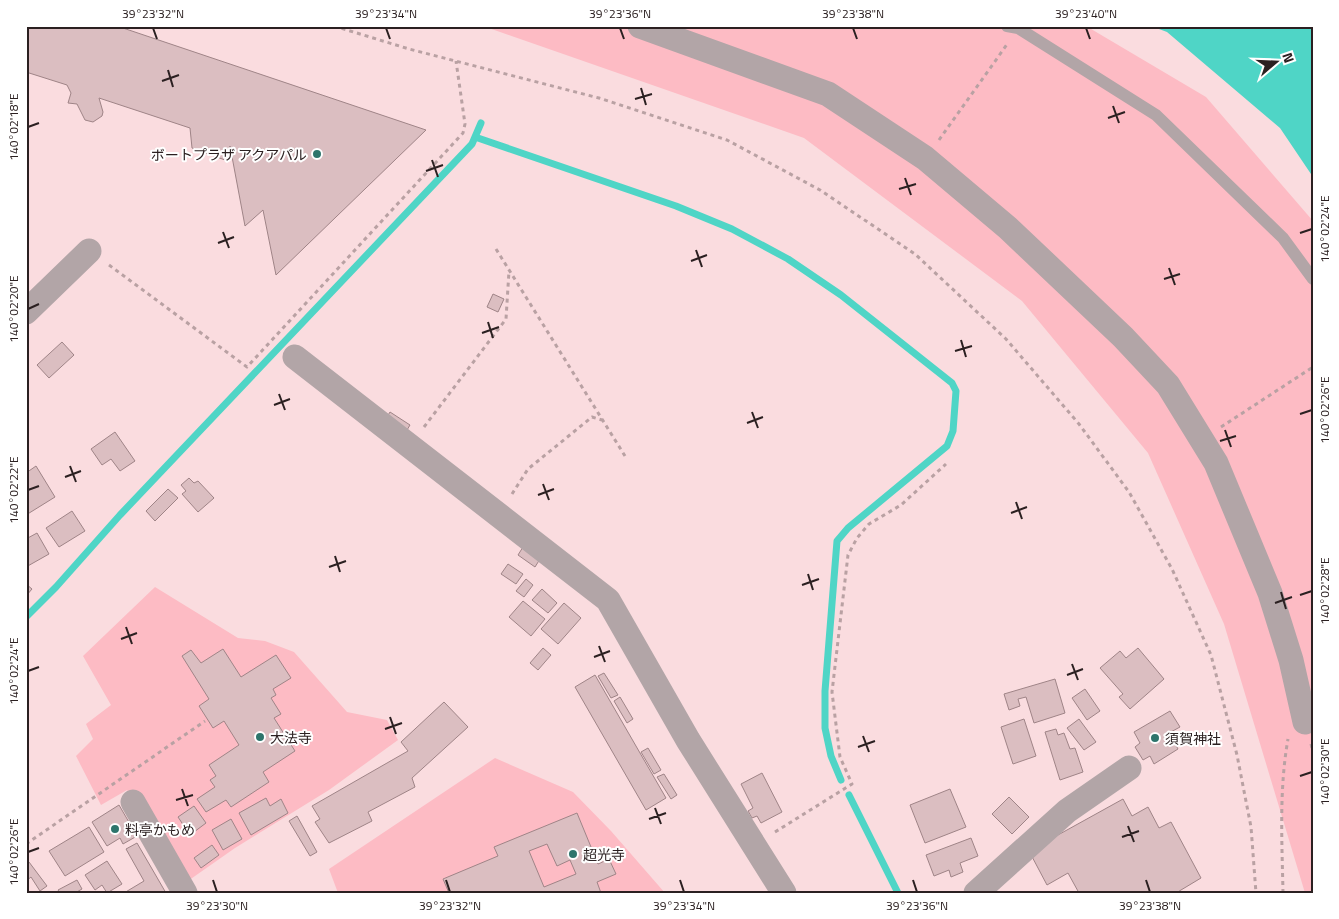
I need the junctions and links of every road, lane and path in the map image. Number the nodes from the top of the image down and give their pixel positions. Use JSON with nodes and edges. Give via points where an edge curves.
{"nodes":[{"id":1,"x":334,"y":26,"type":"edge"},
{"id":2,"x":640,"y":26,"type":"edge"},
{"id":3,"x":1013,"y":27,"type":"edge"},
{"id":4,"x":456,"y":61,"type":"junction"},
{"id":5,"x":925,"y":158,"type":"junction"},
{"id":6,"x":496,"y":249,"type":"dead end"},
{"id":7,"x":89,"y":251,"type":"joint"},
{"id":8,"x":509,"y":270,"type":"junction"},
{"id":9,"x":1313,"y":279,"type":"edge"},
{"id":10,"x":26,"y":312,"type":"edge"},
{"id":11,"x":295,"y":357,"type":"dead end"},
{"id":12,"x":1313,"y":367,"type":"edge"},
{"id":13,"x":603,"y":420,"type":"junction"},
{"id":14,"x":1202,"y":440,"type":"junction"},
{"id":15,"x":410,"y":446,"type":"junction"},
{"id":16,"x":625,"y":456,"type":"dead end"},
{"id":17,"x":946,"y":464,"type":"dead end"},
{"id":18,"x":498,"y":515,"type":"junction"},
{"id":19,"x":1305,"y":722,"type":"joint"},
{"id":20,"x":1129,"y":768,"type":"dead end"},
{"id":21,"x":133,"y":802,"type":"dead end"},
{"id":22,"x":753,"y":845,"type":"junction"},
{"id":23,"x":185,"y":893,"type":"edge"},
{"id":24,"x":784,"y":893,"type":"edge"},
{"id":25,"x":976,"y":893,"type":"edge"},
{"id":26,"x":1256,"y":893,"type":"edge"},
{"id":27,"x":1283,"y":893,"type":"edge"}],
"edges":[{"from":1,"to":4,"type":"path"},
{"from":2,"to":5,"type":"street","via":[[828,94]]},
{"from":3,"to":5,"type":"path"},
{"from":3,"to":9,"type":"lane","via":[[1156,115],[1283,238]]},
{"from":4,"to":7,"type":"path","via":[[465,124],[463,133],[246,367]]},
{"from":4,"to":26,"type":"path","via":[[599,98],[727,140],[820,190],[915,254],[1006,339],[1078,424],[1129,492],[1184,595],[1211,655],[1237,755],[1251,827]]},
{"from":5,"to":14,"type":"street","via":[[1008,228],[1123,337],[1168,385]]},
{"from":6,"to":8,"type":"path"},
{"from":7,"to":10,"type":"street"},
{"from":8,"to":13,"type":"path"},
{"from":8,"to":15,"type":"path","via":[[506,319]]},
{"from":11,"to":15,"type":"street"},
{"from":12,"to":14,"type":"path"},
{"from":13,"to":16,"type":"path"},
{"from":13,"to":18,"type":"path","via":[[592,417],[528,469]]},
{"from":14,"to":19,"type":"street","via":[[1216,463],[1270,593],[1291,660]]},
{"from":15,"to":18,"type":"street"},
{"from":17,"to":22,"type":"path","via":[[901,505],[869,524],[848,555],[832,692],[840,757],[852,784]]},
{"from":18,"to":22,"type":"street","via":[[608,600]]},
{"from":19,"to":27,"type":"path","via":[[1291,725],[1284,757]]},
{"from":20,"to":25,"type":"street","via":[[1067,812]]},
{"from":21,"to":23,"type":"street"},
{"from":22,"to":24,"type":"street"}]}
